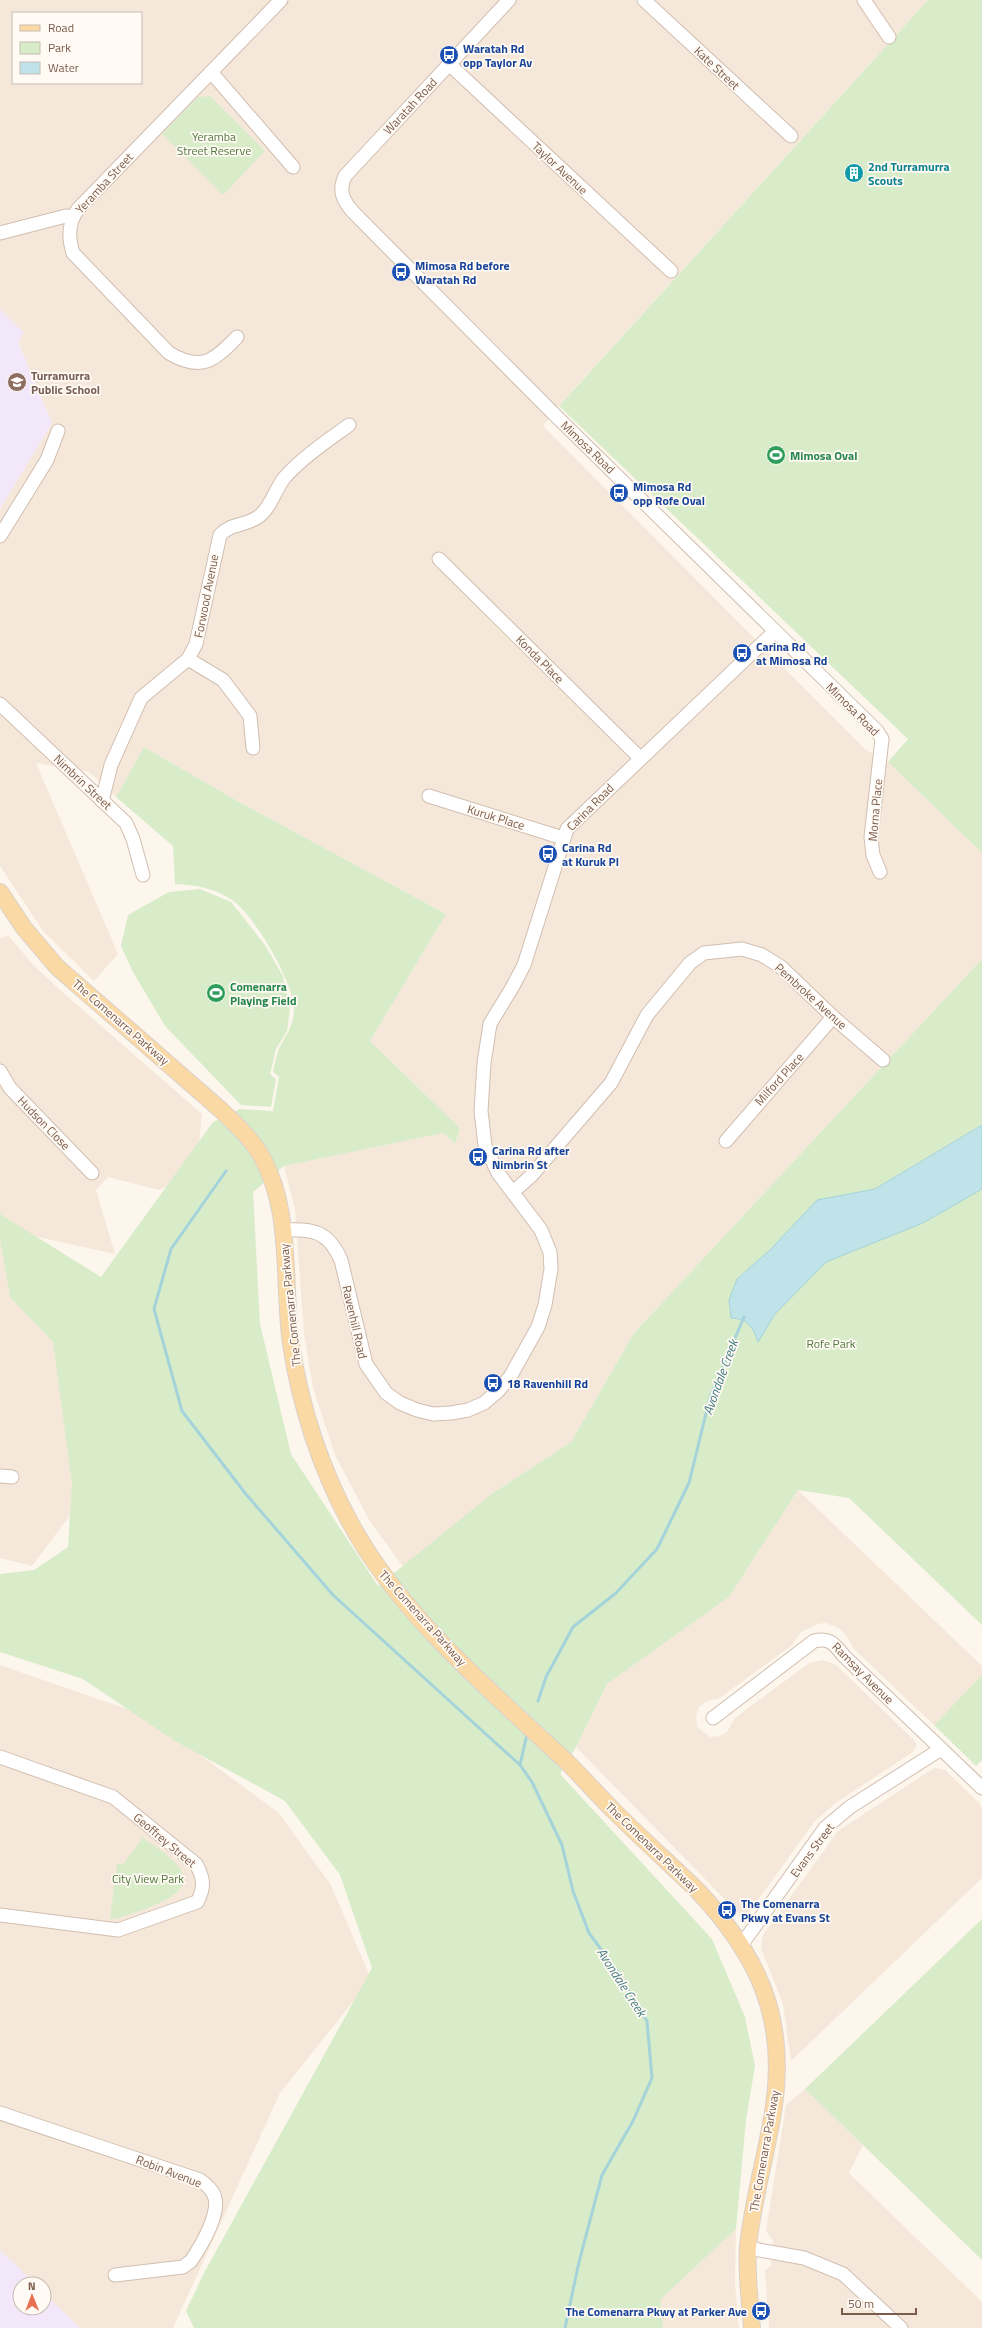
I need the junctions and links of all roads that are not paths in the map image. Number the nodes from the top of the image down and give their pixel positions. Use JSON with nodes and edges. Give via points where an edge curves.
{"nodes":[{"id":1,"x":281,"y":0,"type":"edge"},
{"id":2,"x":509,"y":0,"type":"edge"},
{"id":3,"x":644,"y":0,"type":"edge"},
{"id":4,"x":864,"y":0,"type":"edge"},
{"id":5,"x":889,"y":37,"type":"dead end"},
{"id":6,"x":449,"y":64,"type":"junction"},
{"id":7,"x":211,"y":72,"type":"junction"},
{"id":8,"x":791,"y":136,"type":"dead end"},
{"id":9,"x":293,"y":167,"type":"dead end"},
{"id":10,"x":344,"y":176,"type":"joint"},
{"id":11,"x":72,"y":217,"type":"junction"},
{"id":12,"x":0,"y":233,"type":"edge"},
{"id":13,"x":671,"y":272,"type":"dead end"},
{"id":14,"x":237,"y":337,"type":"dead end"},
{"id":15,"x":349,"y":425,"type":"dead end"},
{"id":16,"x":58,"y":431,"type":"dead end"},
{"id":17,"x":0,"y":536,"type":"edge"},
{"id":18,"x":439,"y":560,"type":"dead end"},
{"id":19,"x":774,"y":632,"type":"junction"},
{"id":20,"x":188,"y":659,"type":"junction"},
{"id":21,"x":0,"y":704,"type":"edge"},
{"id":22,"x":881,"y":746,"type":"joint"},
{"id":23,"x":254,"y":748,"type":"dead end"},
{"id":24,"x":640,"y":758,"type":"junction"},
{"id":25,"x":429,"y":796,"type":"dead end"},
{"id":26,"x":102,"y":801,"type":"junction"},
{"id":27,"x":563,"y":838,"type":"junction"},
{"id":28,"x":880,"y":872,"type":"dead end"},
{"id":29,"x":143,"y":875,"type":"dead end"},
{"id":30,"x":0,"y":892,"type":"edge"},
{"id":31,"x":833,"y":1018,"type":"junction"},
{"id":32,"x":883,"y":1060,"type":"dead end"},
{"id":33,"x":0,"y":1071,"type":"edge"},
{"id":34,"x":482,"y":1130,"type":"joint"},
{"id":35,"x":726,"y":1141,"type":"dead end"},
{"id":36,"x":92,"y":1173,"type":"dead end"},
{"id":37,"x":513,"y":1192,"type":"junction"},
{"id":38,"x":282,"y":1230,"type":"junction"},
{"id":39,"x":713,"y":1718,"type":"dead end"},
{"id":40,"x":941,"y":1749,"type":"junction"},
{"id":41,"x":0,"y":1757,"type":"edge"},
{"id":42,"x":982,"y":1788,"type":"edge"},
{"id":43,"x":0,"y":1915,"type":"edge"},
{"id":44,"x":742,"y":1944,"type":"junction"},
{"id":45,"x":0,"y":2113,"type":"edge"},
{"id":46,"x":748,"y":2248,"type":"junction"},
{"id":47,"x":115,"y":2275,"type":"dead end"},
{"id":48,"x":752,"y":2328,"type":"edge"},
{"id":49,"x":901,"y":2328,"type":"edge"}],
"edges":[{"from":1,"to":7,"type":"street","name":"Yeramba Street"},
{"from":2,"to":6,"type":"street","name":"Waratah Road"},
{"from":3,"to":8,"type":"street","name":"Kate Street"},
{"from":4,"to":5,"type":"street"},
{"from":6,"to":10,"type":"street","name":"Waratah Road"},
{"from":6,"to":13,"type":"street","name":"Taylor Avenue"},
{"from":7,"to":9,"type":"street"},
{"from":7,"to":11,"type":"street","name":"Yeramba Street"},
{"from":10,"to":19,"type":"street","name":"Mimosa Road","via":[[341,191],[347,206]]},
{"from":11,"to":12,"type":"street","via":[[66,216]]},
{"from":11,"to":14,"type":"street","name":"Yeramba Street","via":[[69,232],[73,253],[169,354],[183,362],[196,364],[209,361],[220,355]]},
{"from":15,"to":20,"type":"street","name":"Forwood Avenue","via":[[315,450],[286,477],[258,518],[226,527],[220,535],[212,564],[203,618],[196,644]]},
{"from":16,"to":17,"type":"street","via":[[47,460]]},
{"from":18,"to":24,"type":"street","name":"Konda Place"},
{"from":19,"to":22,"type":"street","name":"Mimosa Road","via":[[877,731],[882,739]]},
{"from":19,"to":24,"type":"street","name":"Carina Road"},
{"from":20,"to":23,"type":"street","via":[[223,680],[250,716]]},
{"from":20,"to":26,"type":"street","name":"Forwood Avenue","via":[[141,698],[111,765]]},
{"from":21,"to":26,"type":"street","name":"Nimbrin Street"},
{"from":22,"to":28,"type":"street","name":"Morna Place","via":[[871,837],[873,855]]},
{"from":24,"to":27,"type":"street","name":"Carina Road","via":[[574,820],[566,829]]},
{"from":25,"to":27,"type":"street","name":"Kuruk Place"},
{"from":26,"to":29,"type":"street","name":"Nimbrin Street","via":[[130,830]]},
{"from":27,"to":34,"type":"street","name":"Carina Road","via":[[524,965],[490,1024],[484,1063]]},
{"from":30,"to":38,"type":"main road","name":"The Comenarra Parkway","via":[[24,928],[57,967],[242,1130],[269,1172],[278,1199]]},
{"from":31,"to":32,"type":"street","name":"Pembroke Avenue"},
{"from":31,"to":35,"type":"street","name":"Milford Place"},
{"from":31,"to":37,"type":"street","name":"Pembroke Avenue","via":[[781,967],[762,955],[742,949],[704,953],[690,963],[647,1015],[612,1083],[531,1176]]},
{"from":33,"to":36,"type":"street","name":"Hudson Close","via":[[10,1088]]},
{"from":34,"to":37,"type":"street","name":"Ravenhill Road","via":[[484,1146],[491,1162]]},
{"from":37,"to":38,"type":"street","name":"Ravenhill Road","via":[[546,1240],[551,1269],[545,1305],[528,1348],[498,1391],[484,1403],[468,1410],[451,1413],[433,1414],[417,1410],[400,1403],[386,1393],[366,1364],[341,1260],[336,1250],[328,1240],[315,1231]]},
{"from":38,"to":44,"type":"main road","name":"The Comenarra Parkway","via":[[291,1343],[306,1412],[334,1489],[350,1524],[371,1558],[410,1606],[461,1661],[697,1890]]},
{"from":39,"to":40,"type":"street","name":"Ramsay Avenue","via":[[814,1641],[823,1639],[832,1641]]},
{"from":40,"to":42,"type":"street","name":"Ramsay Avenue"},
{"from":40,"to":44,"type":"street","name":"Evans Street","via":[[850,1807],[825,1828]]},
{"from":41,"to":43,"type":"street","name":"Geoffrey Street","via":[[113,1797],[196,1864],[202,1874],[204,1886],[197,1902],[118,1930]]},
{"from":44,"to":46,"type":"main road","name":"The Comenarra Parkway","via":[[768,1999],[777,2053],[774,2106]]},
{"from":45,"to":47,"type":"street","name":"Robin Avenue","via":[[200,2180],[209,2186],[214,2194],[216,2210],[191,2261],[183,2267]]},
{"from":46,"to":48,"type":"main road","name":"The Comenarra Parkway"},
{"from":46,"to":49,"type":"street","via":[[804,2258],[843,2274]]}]}
